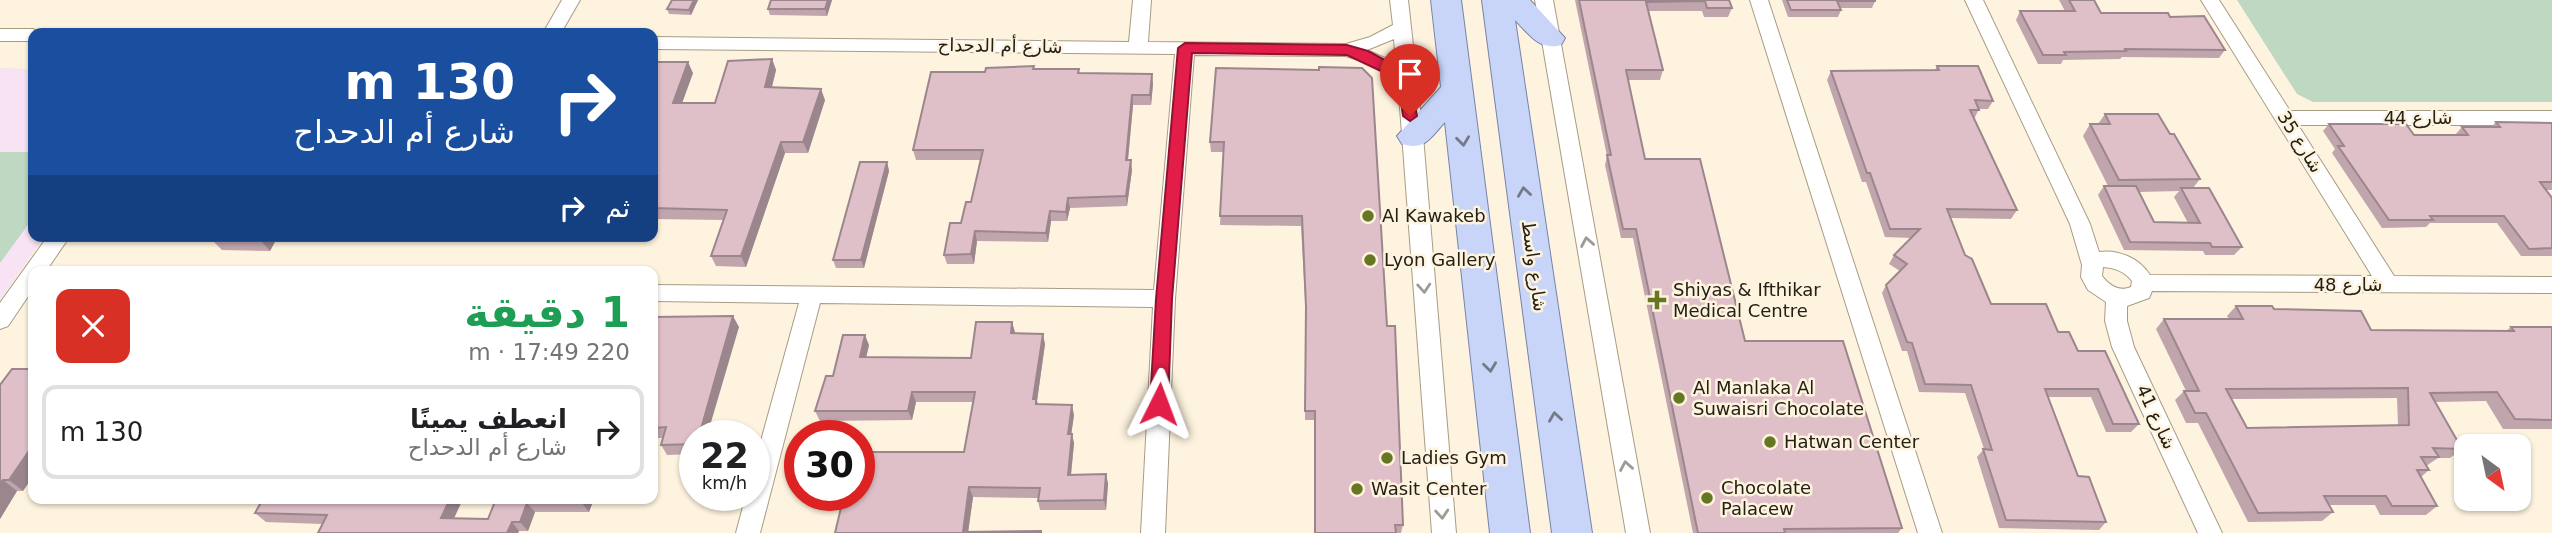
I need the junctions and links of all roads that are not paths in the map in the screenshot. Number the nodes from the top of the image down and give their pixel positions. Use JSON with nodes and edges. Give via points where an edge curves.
{"nodes":[{"id":1,"x":571,"y":0,"type":"edge"},
{"id":2,"x":1142,"y":0,"type":"edge"},
{"id":3,"x":1398,"y":0,"type":"edge"},
{"id":4,"x":1446,"y":0,"type":"edge"},
{"id":5,"x":1497,"y":0,"type":"edge"},
{"id":6,"x":1513,"y":0,"type":"edge"},
{"id":7,"x":1544,"y":0,"type":"edge"},
{"id":8,"x":1759,"y":0,"type":"edge"},
{"id":9,"x":1974,"y":0,"type":"edge"},
{"id":10,"x":2210,"y":0,"type":"edge"},
{"id":11,"x":555,"y":28,"type":"edge"},
{"id":12,"x":1401,"y":28,"type":"junction"},
{"id":13,"x":0,"y":35,"type":"edge"},
{"id":14,"x":28,"y":35,"type":"edge"},
{"id":15,"x":1550,"y":38,"type":"junction"},
{"id":16,"x":658,"y":43,"type":"edge"},
{"id":17,"x":1138,"y":48,"type":"junction"},
{"id":18,"x":1185,"y":48,"type":"junction"},
{"id":19,"x":1347,"y":50,"type":"junction"},
{"id":20,"x":1404,"y":76,"type":"junction"},
{"id":21,"x":1457,"y":89,"type":"junction"},
{"id":22,"x":2284,"y":118,"type":"junction"},
{"id":23,"x":2552,"y":118,"type":"edge"},
{"id":24,"x":1412,"y":136,"type":"junction"},
{"id":25,"x":2080,"y":224,"type":"junction"},
{"id":26,"x":56,"y":242,"type":"edge"},
{"id":27,"x":2118,"y":260,"type":"junction"},
{"id":28,"x":2092,"y":265,"type":"junction"},
{"id":29,"x":40,"y":266,"type":"edge"},
{"id":30,"x":2143,"y":283,"type":"junction"},
{"id":31,"x":28,"y":284,"type":"edge"},
{"id":32,"x":2389,"y":285,"type":"junction"},
{"id":33,"x":2552,"y":285,"type":"edge"},
{"id":34,"x":658,"y":293,"type":"edge"},
{"id":35,"x":811,"y":295,"type":"junction"},
{"id":36,"x":2117,"y":297,"type":"junction"},
{"id":37,"x":1164,"y":299,"type":"junction"},
{"id":38,"x":0,"y":320,"type":"edge"},
{"id":39,"x":748,"y":533,"type":"edge"},
{"id":40,"x":1153,"y":533,"type":"edge"},
{"id":41,"x":1444,"y":533,"type":"edge"},
{"id":42,"x":1510,"y":533,"type":"edge"},
{"id":43,"x":1572,"y":533,"type":"edge"},
{"id":44,"x":1638,"y":533,"type":"edge"},
{"id":45,"x":1930,"y":533,"type":"edge"},
{"id":46,"x":2210,"y":533,"type":"edge"}],
"edges":[{"from":1,"to":11,"type":"street"},
{"from":2,"to":17,"type":"street"},
{"from":3,"to":12,"type":"street"},
{"from":4,"to":21,"type":"main road"},
{"from":43,"to":5,"type":"main road","name":"شارع واسط","one_way":true},
{"from":6,"to":15,"type":"main road"},
{"from":7,"to":15,"type":"street"},
{"from":8,"to":45,"type":"street"},
{"from":9,"to":25,"type":"street"},
{"from":10,"to":22,"type":"street","name":"شارع 35"},
{"from":12,"to":19,"type":"street","name":"شارع أم الدحداح"},
{"from":12,"to":20,"type":"street"},
{"from":13,"to":14,"type":"street"},
{"from":44,"to":15,"type":"street","one_way":true},
{"from":16,"to":17,"type":"street","name":"شارع أم الدحداح"},
{"from":17,"to":18,"type":"street","name":"شارع أم الدحداح"},
{"from":18,"to":19,"type":"street","name":"شارع أم الدحداح"},
{"from":18,"to":37,"type":"street"},
{"from":19,"to":20,"type":"street","name":"شارع أم الدحداح","via":[[1378,60]]},
{"from":20,"to":24,"type":"street"},
{"from":21,"to":24,"type":"main road"},
{"from":21,"to":42,"type":"main road","one_way":true},
{"from":22,"to":23,"type":"street","name":"شارع 44"},
{"from":22,"to":32,"type":"street","name":"شارع 35"},
{"from":24,"to":41,"type":"street","one_way":true},
{"from":25,"to":27,"type":"street"},
{"from":25,"to":28,"type":"street"},
{"from":26,"to":29,"type":"street"},
{"from":27,"to":28,"type":"street","via":[[2102,259]]},
{"from":27,"to":30,"type":"street","via":[[2135,270]]},
{"from":28,"to":36,"type":"street","via":[[2090,274],[2096,285]]},
{"from":30,"to":32,"type":"street","name":"شارع 48"},
{"from":30,"to":36,"type":"street","via":[[2137,296]]},
{"from":31,"to":38,"type":"street"},
{"from":32,"to":33,"type":"street","name":"شارع 48"},
{"from":34,"to":35,"type":"street"},
{"from":35,"to":37,"type":"street"},
{"from":35,"to":39,"type":"street"},
{"from":36,"to":46,"type":"street","name":"شارع 41","via":[[2116,321],[2123,347]]},
{"from":37,"to":40,"type":"street"}]}
